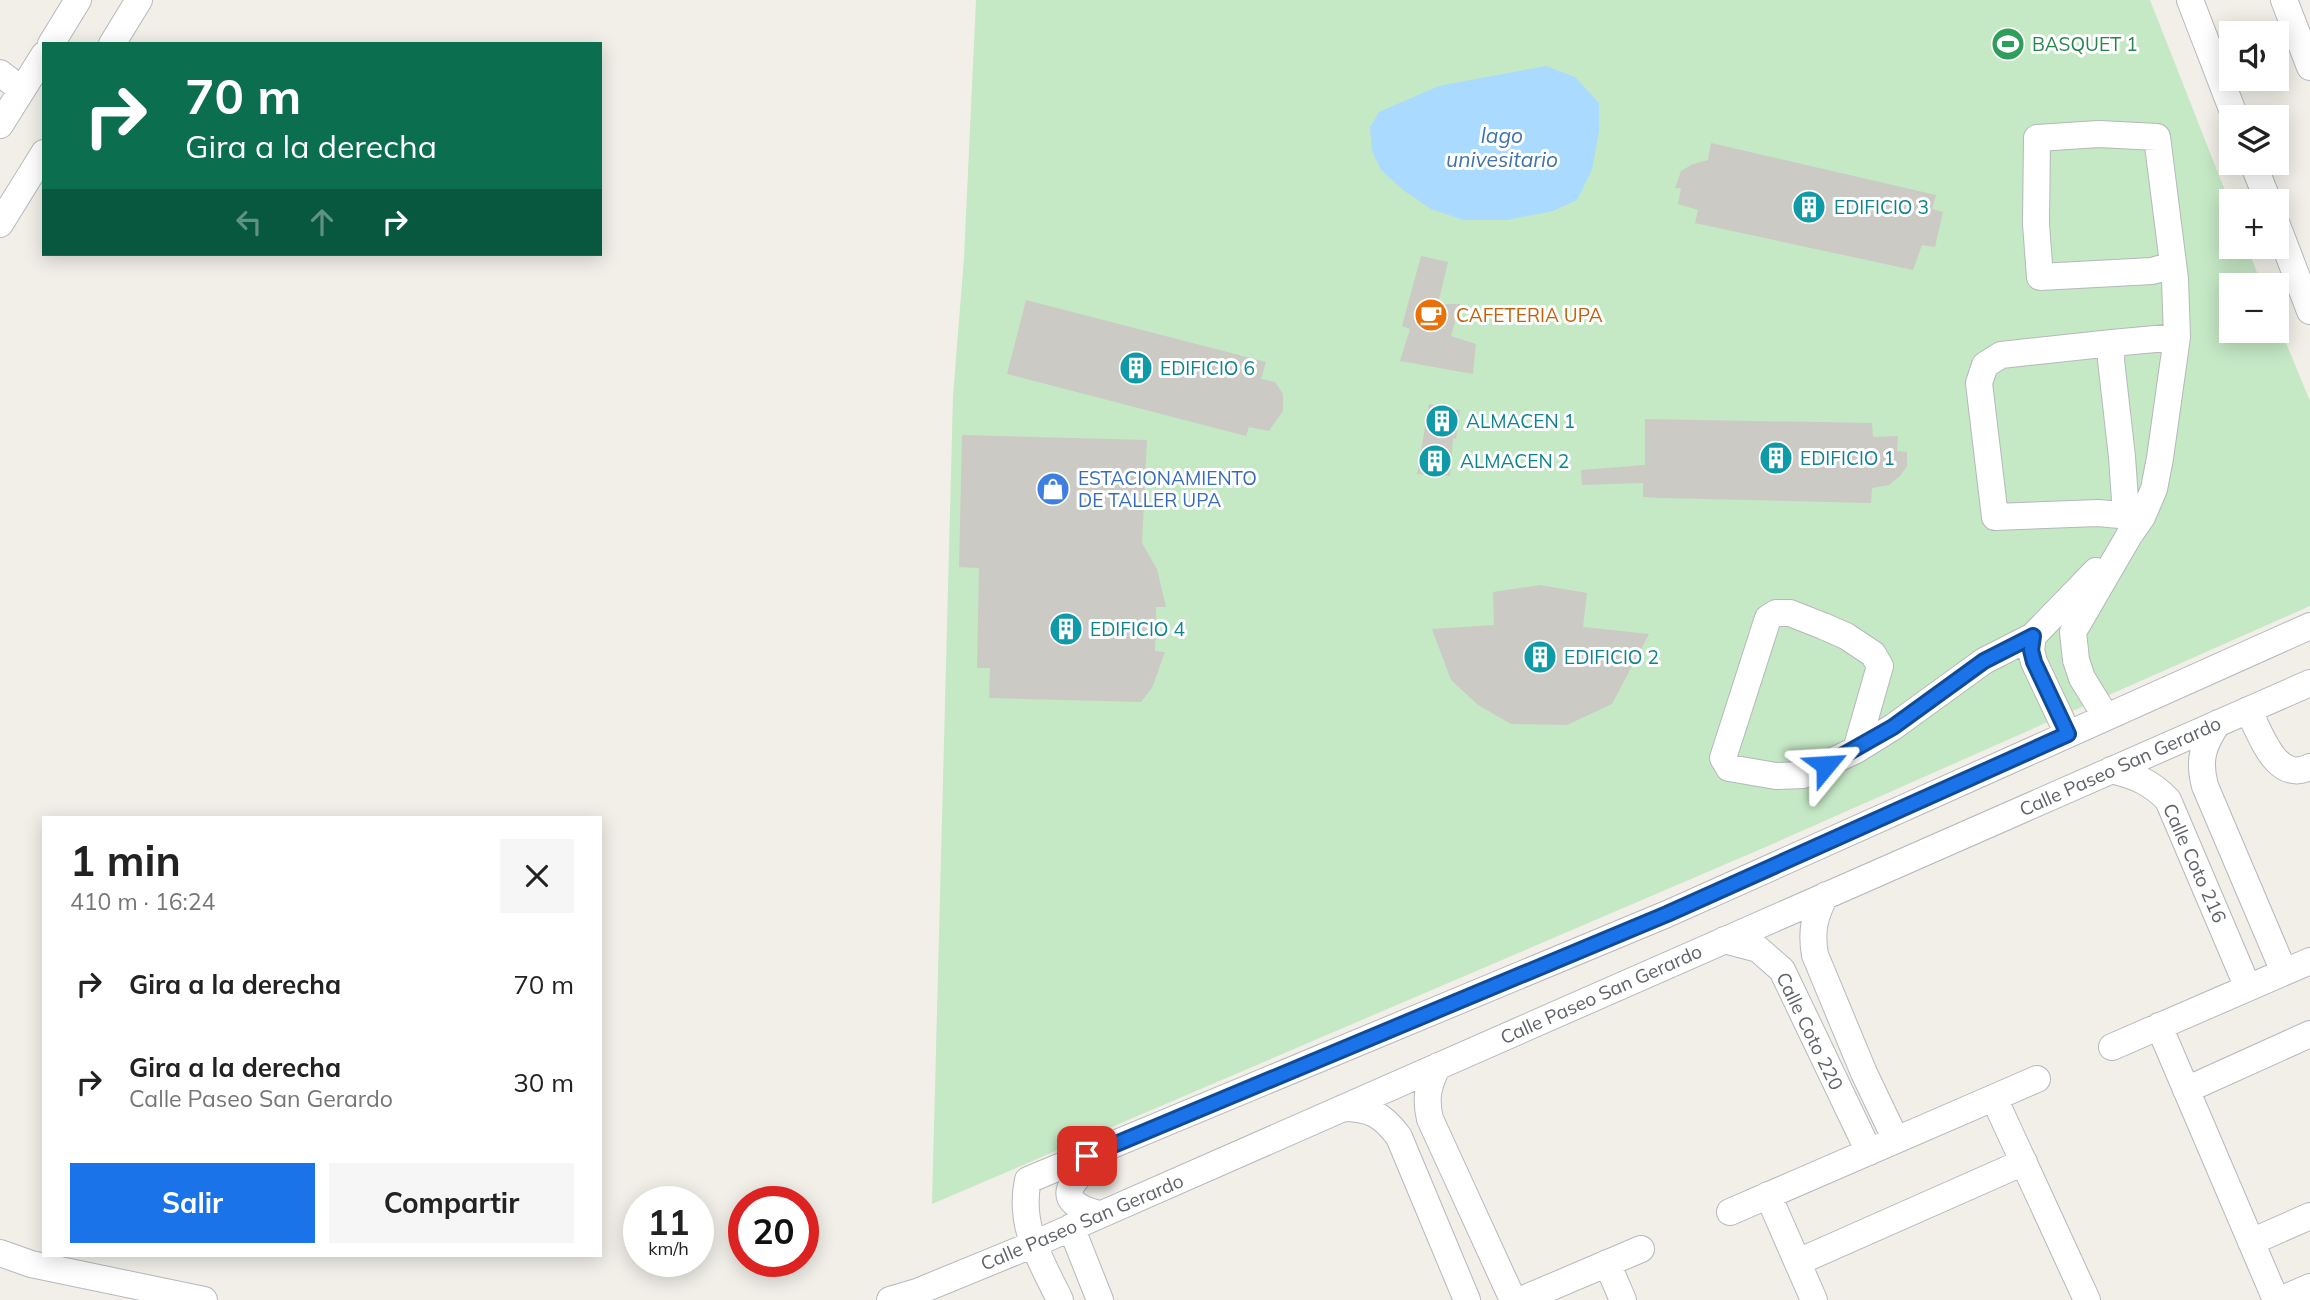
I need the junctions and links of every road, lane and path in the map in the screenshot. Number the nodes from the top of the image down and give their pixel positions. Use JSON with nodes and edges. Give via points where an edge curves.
{"nodes":[{"id":1,"x":78,"y":0,"type":"edge"},
{"id":2,"x":139,"y":0,"type":"edge"},
{"id":3,"x":2190,"y":0,"type":"edge"},
{"id":4,"x":2284,"y":0,"type":"edge"},
{"id":5,"x":52,"y":42,"type":"edge"},
{"id":6,"x":113,"y":42,"type":"edge"},
{"id":7,"x":42,"y":58,"type":"edge"},
{"id":8,"x":2309,"y":60,"type":"edge"},
{"id":9,"x":0,"y":73,"type":"edge"},
{"id":10,"x":22,"y":90,"type":"junction"},
{"id":11,"x":2230,"y":105,"type":"edge"},
{"id":12,"x":0,"y":125,"type":"edge"},
{"id":13,"x":42,"y":156,"type":"edge"},
{"id":14,"x":0,"y":224,"type":"edge"},
{"id":15,"x":2289,"y":257,"type":"edge"},
{"id":16,"x":2173,"y":265,"type":"junction"},
{"id":17,"x":2310,"y":312,"type":"edge"},
{"id":18,"x":2177,"y":337,"type":"junction"},
{"id":19,"x":2112,"y":343,"type":"junction"},
{"id":20,"x":2134,"y":516,"type":"junction"},
{"id":21,"x":2121,"y":550,"type":"junction"},
{"id":22,"x":2310,"y":626,"type":"edge"},
{"id":23,"x":2033,"y":636,"type":"junction"},
{"id":24,"x":2074,"y":645,"type":"junction"},
{"id":25,"x":2310,"y":683,"type":"edge"},
{"id":26,"x":2248,"y":710,"type":"junction"},
{"id":27,"x":2106,"y":717,"type":"junction"},
{"id":28,"x":2218,"y":723,"type":"junction"},
{"id":29,"x":2068,"y":734,"type":"junction"},
{"id":30,"x":1856,"y":750,"type":"junction"},
{"id":31,"x":2310,"y":767,"type":"edge"},
{"id":32,"x":2111,"y":770,"type":"junction"},
{"id":33,"x":1826,"y":895,"type":"junction"},
{"id":34,"x":1724,"y":940,"type":"junction"},
{"id":35,"x":2310,"y":961,"type":"edge"},
{"id":36,"x":2284,"y":972,"type":"junction"},
{"id":37,"x":2248,"y":988,"type":"junction"},
{"id":38,"x":2159,"y":1026,"type":"junction"},
{"id":39,"x":2310,"y":1034,"type":"edge"},
{"id":40,"x":2112,"y":1047,"type":"dead end"},
{"id":41,"x":1438,"y":1066,"type":"junction"},
{"id":42,"x":2037,"y":1079,"type":"dead end"},
{"id":43,"x":2186,"y":1090,"type":"junction"},
{"id":44,"x":1994,"y":1097,"type":"junction"},
{"id":45,"x":1343,"y":1108,"type":"junction"},
{"id":46,"x":1896,"y":1140,"type":"junction"},
{"id":47,"x":1107,"y":1148,"type":"junction"},
{"id":48,"x":1869,"y":1152,"type":"junction"},
{"id":49,"x":2024,"y":1162,"type":"junction"},
{"id":50,"x":1768,"y":1195,"type":"junction"},
{"id":51,"x":1730,"y":1212,"type":"dead end"},
{"id":52,"x":1099,"y":1214,"type":"junction"},
{"id":53,"x":2310,"y":1216,"type":"edge"},
{"id":54,"x":1071,"y":1227,"type":"junction"},
{"id":55,"x":2251,"y":1242,"type":"junction"},
{"id":56,"x":1034,"y":1244,"type":"junction"},
{"id":57,"x":1641,"y":1249,"type":"dead end"},
{"id":58,"x":0,"y":1253,"type":"edge"},
{"id":59,"x":1798,"y":1262,"type":"junction"},
{"id":60,"x":1607,"y":1263,"type":"junction"},
{"id":61,"x":2310,"y":1287,"type":"edge"},
{"id":62,"x":204,"y":1300,"type":"edge"},
{"id":63,"x":890,"y":1300,"type":"edge"},
{"id":64,"x":1060,"y":1300,"type":"edge"},
{"id":65,"x":1100,"y":1300,"type":"edge"},
{"id":66,"x":1467,"y":1300,"type":"edge"},
{"id":67,"x":1513,"y":1300,"type":"edge"},
{"id":68,"x":1521,"y":1300,"type":"edge"},
{"id":69,"x":1623,"y":1300,"type":"edge"},
{"id":70,"x":1814,"y":1300,"type":"edge"},
{"id":71,"x":2087,"y":1300,"type":"edge"},
{"id":72,"x":2278,"y":1300,"type":"edge"}],
"edges":[{"from":1,"to":5,"type":"street"},
{"from":2,"to":6,"type":"street"},
{"from":3,"to":11,"type":"street"},
{"from":4,"to":8,"type":"street"},
{"from":7,"to":10,"type":"street"},
{"from":9,"to":10,"type":"street"},
{"from":10,"to":12,"type":"street"},
{"from":13,"to":14,"type":"street"},
{"from":15,"to":17,"type":"street"},
{"from":16,"to":16,"type":"street","via":[[2158,137],[2089,134],[2037,138],[2040,277],[2152,271]]},
{"from":16,"to":18,"type":"street"},
{"from":18,"to":19,"type":"street"},
{"from":18,"to":20,"type":"street","via":[[2154,489]]},
{"from":19,"to":20,"type":"street"},
{"from":19,"to":20,"type":"street","via":[[2001,355],[1985,365],[1979,383],[1994,517]]},
{"from":20,"to":21,"type":"street"},
{"from":21,"to":23,"type":"street"},
{"from":21,"to":24,"type":"street","via":[[2080,617],[2073,632]]},
{"from":22,"to":27,"type":"street"},
{"from":23,"to":24,"type":"street","via":[[2059,636]]},
{"from":23,"to":29,"type":"street","via":[[2034,662]]},
{"from":23,"to":30,"type":"street","via":[[1984,661]]},
{"from":24,"to":27,"type":"street","via":[[2082,678]]},
{"from":25,"to":26,"type":"street","name":"Calle Paseo San Gerardo"},
{"from":26,"to":28,"type":"street","name":"Calle Paseo San Gerardo"},
{"from":26,"to":31,"type":"street","via":[[2277,764],[2289,770]]},
{"from":27,"to":29,"type":"street"},
{"from":28,"to":32,"type":"street","name":"Calle Paseo San Gerardo"},
{"from":28,"to":36,"type":"street","name":"Calle Coto 216","via":[[2202,752],[2204,786]]},
{"from":29,"to":47,"type":"street","via":[[1667,914]]},
{"from":30,"to":30,"type":"street","via":[[1802,775],[1729,768],[1723,758],[1768,618],[1776,612],[1790,613],[1846,636],[1873,654],[1880,666]]},
{"from":32,"to":33,"type":"street","name":"Calle Paseo San Gerardo"},
{"from":32,"to":37,"type":"street","name":"Calle Coto 216","via":[[2142,778],[2168,800]]},
{"from":33,"to":34,"type":"street","name":"Calle Paseo San Gerardo"},
{"from":33,"to":46,"type":"street","name":"Calle Coto 220","via":[[1814,922],[1815,955]]},
{"from":34,"to":41,"type":"street","name":"Calle Paseo San Gerardo"},
{"from":34,"to":48,"type":"street","name":"Calle Coto 220","via":[[1758,950],[1782,970]]},
{"from":35,"to":36,"type":"street"},
{"from":36,"to":37,"type":"street"},
{"from":37,"to":38,"type":"street"},
{"from":38,"to":40,"type":"street"},
{"from":38,"to":43,"type":"street"},
{"from":39,"to":43,"type":"street"},
{"from":41,"to":45,"type":"street","name":"Calle Paseo San Gerardo"},
{"from":41,"to":67,"type":"street","via":[[1427,1096],[1430,1119]]},
{"from":42,"to":44,"type":"street"},
{"from":43,"to":55,"type":"street"},
{"from":44,"to":46,"type":"street"},
{"from":44,"to":49,"type":"street"},
{"from":45,"to":52,"type":"street","name":"Calle Paseo San Gerardo"},
{"from":45,"to":66,"type":"street","via":[[1372,1112],[1399,1137]]},
{"from":46,"to":48,"type":"street"},
{"from":47,"to":52,"type":"street","via":[[1070,1188],[1074,1205]]},
{"from":47,"to":56,"type":"street","via":[[1028,1180],[1024,1213]]},
{"from":48,"to":50,"type":"street"},
{"from":49,"to":59,"type":"street"},
{"from":49,"to":71,"type":"street"},
{"from":50,"to":51,"type":"street"},
{"from":50,"to":59,"type":"street"},
{"from":52,"to":54,"type":"street","name":"Calle Paseo San Gerardo"},
{"from":53,"to":55,"type":"street"},
{"from":54,"to":56,"type":"street","name":"Calle Paseo San Gerardo"},
{"from":54,"to":65,"type":"street"},
{"from":55,"to":72,"type":"street"},
{"from":56,"to":63,"type":"street","name":"Calle Paseo San Gerardo"},
{"from":56,"to":64,"type":"street"},
{"from":57,"to":60,"type":"street"},
{"from":58,"to":62,"type":"street","via":[[31,1264]]},
{"from":59,"to":70,"type":"street"},
{"from":60,"to":68,"type":"street"},
{"from":60,"to":69,"type":"street"},
{"from":61,"to":72,"type":"street"}]}
